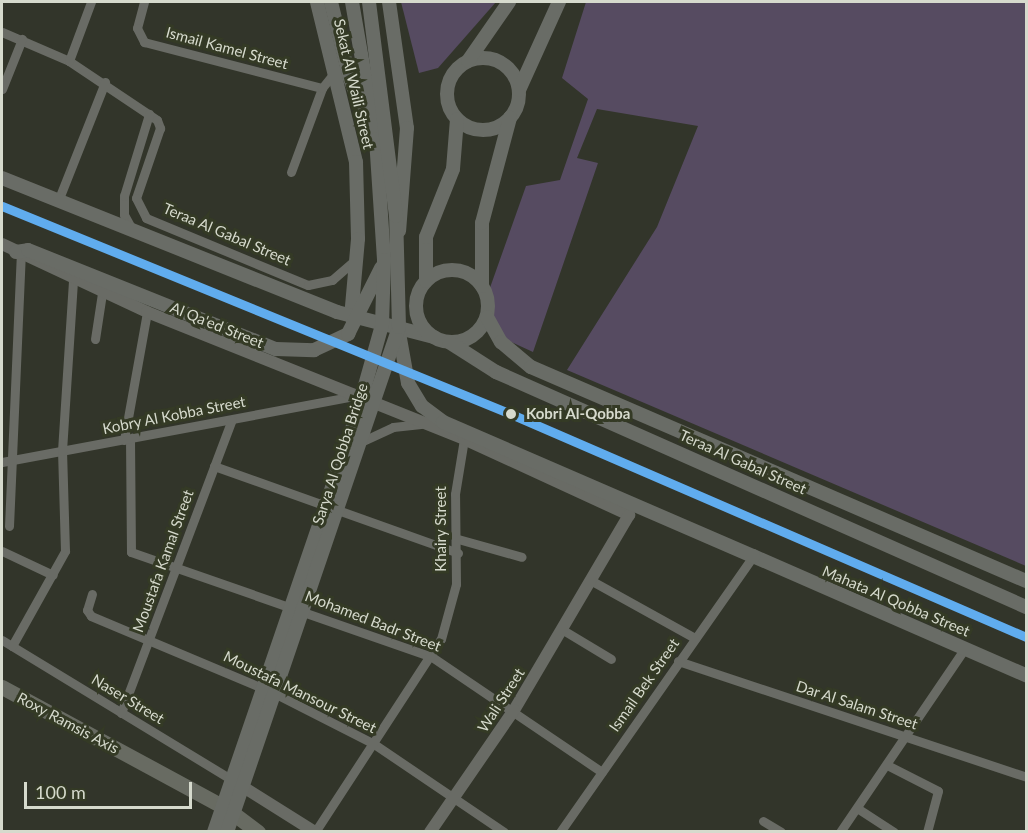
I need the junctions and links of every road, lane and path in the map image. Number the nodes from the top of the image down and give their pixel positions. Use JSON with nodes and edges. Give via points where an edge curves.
{"nodes":[{"id":1,"x":91,"y":2,"type":"edge"},
{"id":2,"x":144,"y":2,"type":"edge"},
{"id":3,"x":317,"y":2,"type":"edge"},
{"id":4,"x":331,"y":2,"type":"edge"},
{"id":5,"x":352,"y":2,"type":"edge"},
{"id":6,"x":369,"y":2,"type":"edge"},
{"id":7,"x":389,"y":2,"type":"edge"},
{"id":8,"x":509,"y":2,"type":"edge"},
{"id":9,"x":559,"y":2,"type":"edge"},
{"id":10,"x":2,"y":32,"type":"edge"},
{"id":11,"x":22,"y":39,"type":"junction"},
{"id":12,"x":69,"y":62,"type":"junction"},
{"id":13,"x":467,"y":62,"type":"junction"},
{"id":14,"x":336,"y":71,"type":"junction"},
{"id":15,"x":105,"y":82,"type":"junction"},
{"id":16,"x":322,"y":88,"type":"junction"},
{"id":17,"x":2,"y":89,"type":"edge"},
{"id":18,"x":519,"y":90,"type":"junction"},
{"id":19,"x":149,"y":114,"type":"junction"},
{"id":20,"x":510,"y":118,"type":"junction"},
{"id":21,"x":457,"y":119,"type":"junction"},
{"id":22,"x":376,"y":139,"type":"junction"},
{"id":23,"x":291,"y":172,"type":"dead end"},
{"id":24,"x":2,"y":178,"type":"edge"},
{"id":25,"x":58,"y":201,"type":"junction"},
{"id":26,"x":133,"y":231,"type":"junction"},
{"id":27,"x":397,"y":242,"type":"junction"},
{"id":28,"x":2,"y":244,"type":"edge"},
{"id":29,"x":19,"y":254,"type":"junction"},
{"id":30,"x":357,"y":258,"type":"junction"},
{"id":31,"x":384,"y":260,"type":"junction"},
{"id":32,"x":73,"y":280,"type":"junction"},
{"id":33,"x":426,"y":281,"type":"junction"},
{"id":34,"x":482,"y":286,"type":"junction"},
{"id":35,"x":355,"y":288,"type":"junction"},
{"id":36,"x":102,"y":293,"type":"junction"},
{"id":37,"x":416,"y":303,"type":"junction"},
{"id":38,"x":147,"y":312,"type":"junction"},
{"id":39,"x":351,"y":317,"type":"junction"},
{"id":40,"x":487,"y":317,"type":"junction"},
{"id":41,"x":399,"y":327,"type":"junction"},
{"id":42,"x":434,"y":337,"type":"junction"},
{"id":43,"x":95,"y":339,"type":"dead end"},
{"id":44,"x":449,"y":342,"type":"junction"},
{"id":45,"x":356,"y":399,"type":"junction"},
{"id":46,"x":632,"y":412,"type":"junction"},
{"id":47,"x":232,"y":420,"type":"junction"},
{"id":48,"x":426,"y":424,"type":"junction"},
{"id":49,"x":625,"y":428,"type":"junction"},
{"id":50,"x":127,"y":439,"type":"junction"},
{"id":51,"x":464,"y":439,"type":"junction"},
{"id":52,"x":363,"y":441,"type":"junction"},
{"id":53,"x":62,"y":452,"type":"junction"},
{"id":54,"x":5,"y":462,"type":"edge"},
{"id":55,"x":214,"y":466,"type":"junction"},
{"id":56,"x":337,"y":510,"type":"junction"},
{"id":57,"x":9,"y":526,"type":"dead end"},
{"id":58,"x":458,"y":539,"type":"junction"},
{"id":59,"x":2,"y":551,"type":"edge"},
{"id":60,"x":458,"y":552,"type":"junction"},
{"id":61,"x":753,"y":556,"type":"junction"},
{"id":62,"x":522,"y":557,"type":"dead end"},
{"id":63,"x":177,"y":566,"type":"junction"},
{"id":64,"x":1004,"y":572,"type":"junction"},
{"id":65,"x":53,"y":575,"type":"junction"},
{"id":66,"x":592,"y":581,"type":"junction"},
{"id":67,"x":1026,"y":581,"type":"edge"},
{"id":68,"x":994,"y":593,"type":"junction"},
{"id":69,"x":92,"y":594,"type":"dead end"},
{"id":70,"x":1026,"y":607,"type":"edge"},
{"id":71,"x":303,"y":610,"type":"junction"},
{"id":72,"x":563,"y":630,"type":"junction"},
{"id":73,"x":150,"y":638,"type":"junction"},
{"id":74,"x":695,"y":638,"type":"junction"},
{"id":75,"x":2,"y":640,"type":"edge"},
{"id":76,"x":12,"y":646,"type":"junction"},
{"id":77,"x":965,"y":648,"type":"junction"},
{"id":78,"x":432,"y":657,"type":"junction"},
{"id":79,"x":611,"y":659,"type":"dead end"},
{"id":80,"x":678,"y":661,"type":"junction"},
{"id":81,"x":1026,"y":675,"type":"edge"},
{"id":82,"x":2,"y":687,"type":"edge"},
{"id":83,"x":273,"y":693,"type":"junction"},
{"id":84,"x":514,"y":710,"type":"junction"},
{"id":85,"x":122,"y":712,"type":"junction"},
{"id":86,"x":906,"y":737,"type":"junction"},
{"id":87,"x":374,"y":744,"type":"junction"},
{"id":88,"x":887,"y":765,"type":"junction"},
{"id":89,"x":603,"y":772,"type":"junction"},
{"id":90,"x":1026,"y":777,"type":"edge"},
{"id":91,"x":240,"y":784,"type":"junction"},
{"id":92,"x":455,"y":798,"type":"junction"},
{"id":93,"x":857,"y":808,"type":"junction"},
{"id":94,"x":763,"y":821,"type":"dead end"},
{"id":95,"x":214,"y":831,"type":"edge"},
{"id":96,"x":227,"y":831,"type":"edge"},
{"id":97,"x":258,"y":831,"type":"edge"},
{"id":98,"x":315,"y":831,"type":"edge"},
{"id":99,"x":430,"y":831,"type":"edge"},
{"id":100,"x":504,"y":831,"type":"edge"},
{"id":101,"x":560,"y":831,"type":"edge"},
{"id":102,"x":781,"y":831,"type":"edge"},
{"id":103,"x":840,"y":831,"type":"edge"},
{"id":104,"x":894,"y":831,"type":"edge"},
{"id":105,"x":927,"y":831,"type":"edge"}],
"edges":[{"from":1,"to":12,"type":"street"},
{"from":2,"to":16,"type":"street","name":"Ismail Kamel Street","via":[[139,37],[148,43]]},
{"from":3,"to":14,"type":"main road","name":"Sekat Al Waili Street"},
{"from":4,"to":22,"type":"main road","via":[[349,76]]},
{"from":5,"to":22,"type":"main road","name":"Sarya Al Qobba Bridge"},
{"from":6,"to":27,"type":"main road","name":"Sarya Al Qobba Bridge","bridge":true},
{"from":7,"to":27,"type":"main road","bridge":true,"via":[[407,128]]},
{"from":8,"to":13,"type":"main road","via":[[492,33]]},
{"from":9,"to":18,"type":"main road"},
{"from":10,"to":11,"type":"street","name":"Teraa Al Gabal Street"},
{"from":11,"to":12,"type":"street","name":"Teraa Al Gabal Street"},
{"from":11,"to":17,"type":"street"},
{"from":12,"to":15,"type":"street","name":"Teraa Al Gabal Street"},
{"from":13,"to":18,"type":"main road","via":[[482,58],[503,65]]},
{"from":13,"to":21,"type":"main road","via":[[448,84],[449,106]]},
{"from":14,"to":16,"type":"street"},
{"from":14,"to":30,"type":"main road","name":"Sekat Al Waili Street","via":[[356,162]]},
{"from":15,"to":19,"type":"street","name":"Teraa Al Gabal Street"},
{"from":15,"to":25,"type":"street"},
{"from":16,"to":23,"type":"street"},
{"from":18,"to":20,"type":"main road"},
{"from":19,"to":26,"type":"street","via":[[123,202]]},
{"from":19,"to":30,"type":"street","name":"Teraa Al Gabal Street","via":[[160,128],[136,193],[146,218],[308,285],[332,280]]},
{"from":20,"to":21,"type":"main road","via":[[484,130]]},
{"from":20,"to":34,"type":"main road","via":[[482,223]]},
{"from":21,"to":33,"type":"main road","via":[[453,169],[426,237]]},
{"from":22,"to":31,"type":"main road","name":"Sarya Al Qobba Bridge"},
{"from":24,"to":25,"type":"main road"},
{"from":25,"to":26,"type":"main road"},
{"from":26,"to":39,"type":"main road"},
{"from":27,"to":41,"type":"main road","name":"Sarya Al Qobba Bridge","bridge":true},
{"from":28,"to":29,"type":"street","name":"Al Qa'ed Street"},
{"from":29,"to":31,"type":"main road","bridge":true,"via":[[28,250],[276,349],[314,350],[348,334]]},
{"from":29,"to":32,"type":"street","name":"Al Qa'ed Street"},
{"from":29,"to":54,"type":"street"},
{"from":30,"to":35,"type":"main road","name":"Sekat Al Waili Street"},
{"from":31,"to":95,"type":"main road","name":"Sarya Al Qobba Bridge","bridge":true,"via":[[382,326],[357,414]]},
{"from":32,"to":36,"type":"street","name":"Al Qa'ed Street"},
{"from":32,"to":53,"type":"street"},
{"from":33,"to":34,"type":"main road","via":[[455,270]]},
{"from":33,"to":37,"type":"main road"},
{"from":34,"to":40,"type":"main road"},
{"from":35,"to":37,"type":"main road","via":[[372,299]]},
{"from":35,"to":39,"type":"main road","name":"Sekat Al Waili Street"},
{"from":36,"to":38,"type":"street","name":"Al Qa'ed Street"},
{"from":36,"to":43,"type":"street"},
{"from":37,"to":42,"type":"main road","via":[[418,319]]},
{"from":38,"to":45,"type":"street","name":"Al Qa'ed Street"},
{"from":38,"to":50,"type":"street"},
{"from":39,"to":42,"type":"main road"},
{"from":40,"to":44,"type":"main road","via":[[472,336]]},
{"from":40,"to":46,"type":"main road","name":"Teraa Al Gabal Street","via":[[501,342],[523,362]]},
{"from":41,"to":61,"type":"main road","name":"Mahata Al Qobba Street","bridge":true,"via":[[408,383],[423,406],[443,422]]},
{"from":41,"to":96,"type":"main road","name":"Sarya Al Qobba Bridge","bridge":true},
{"from":42,"to":44,"type":"main road"},
{"from":44,"to":49,"type":"main road","name":"Teraa Al Gabal Street","via":[[489,369]]},
{"from":45,"to":47,"type":"street","name":"Kobry Al Kobba Street"},
{"from":45,"to":48,"type":"street","name":"Al Qa'ed Street"},
{"from":45,"to":52,"type":"street"},
{"from":46,"to":49,"type":"main road"},
{"from":46,"to":64,"type":"main road","name":"Teraa Al Gabal Street"},
{"from":47,"to":50,"type":"street","name":"Kobry Al Kobba Street"},
{"from":47,"to":55,"type":"street","name":"Moustafa Kamal Street"},
{"from":48,"to":51,"type":"street"},
{"from":48,"to":52,"type":"street","via":[[393,427]]},
{"from":49,"to":68,"type":"main road","name":"Teraa Al Gabal Street"},
{"from":50,"to":53,"type":"street","name":"Kobry Al Kobba Street"},
{"from":50,"to":63,"type":"street","name":"Mohamed Badr Street","via":[[129,549]]},
{"from":51,"to":58,"type":"street","name":"Khairy Street","via":[[455,494]]},
{"from":51,"to":66,"type":"street","name":"Wali Street","via":[[629,515]]},
{"from":52,"to":56,"type":"street"},
{"from":53,"to":54,"type":"street","name":"Kobry Al Kobba Street"},
{"from":53,"to":65,"type":"street","via":[[65,551]]},
{"from":54,"to":57,"type":"street"},
{"from":55,"to":56,"type":"street"},
{"from":55,"to":63,"type":"street","name":"Moustafa Kamal Street"},
{"from":56,"to":60,"type":"street"},
{"from":56,"to":71,"type":"street"},
{"from":58,"to":60,"type":"street","name":"Khairy Street"},
{"from":58,"to":62,"type":"street"},
{"from":59,"to":65,"type":"street"},
{"from":60,"to":78,"type":"street","name":"Khairy Street","via":[[451,610]]},
{"from":61,"to":74,"type":"street","name":"Ismail Bek Street"},
{"from":61,"to":77,"type":"main road","name":"Mahata Al Qobba Street"},
{"from":63,"to":71,"type":"street","name":"Mohamed Badr Street"},
{"from":63,"to":73,"type":"street","name":"Moustafa Kamal Street"},
{"from":64,"to":67,"type":"main road","name":"Teraa Al Gabal Street"},
{"from":64,"to":68,"type":"main road"},
{"from":65,"to":76,"type":"street"},
{"from":66,"to":72,"type":"street","name":"Wali Street"},
{"from":66,"to":74,"type":"street"},
{"from":68,"to":70,"type":"main road","name":"Teraa Al Gabal Street"},
{"from":69,"to":73,"type":"street","name":"Moustafa Mansour Street","via":[[90,615]]},
{"from":71,"to":78,"type":"street","name":"Mohamed Badr Street"},
{"from":71,"to":83,"type":"street"},
{"from":72,"to":79,"type":"street"},
{"from":72,"to":84,"type":"street","name":"Wali Street"},
{"from":73,"to":83,"type":"street","name":"Moustafa Mansour Street"},
{"from":73,"to":85,"type":"street","name":"Moustafa Kamal Street"},
{"from":74,"to":80,"type":"street","name":"Ismail Bek Street"},
{"from":75,"to":76,"type":"street","name":"Naser Street"},
{"from":76,"to":85,"type":"street","name":"Naser Street"},
{"from":77,"to":81,"type":"main road","name":"Mahata Al Qobba Street"},
{"from":77,"to":86,"type":"street"},
{"from":78,"to":84,"type":"street","name":"Mohamed Badr Street"},
{"from":78,"to":87,"type":"street","name":"Khairy Street"},
{"from":80,"to":86,"type":"street","name":"Dar Al Salam Street"},
{"from":80,"to":89,"type":"street","name":"Ismail Bek Street"},
{"from":82,"to":97,"type":"main road","name":"Roxy Ramsis Axis","via":[[226,808]]},
{"from":83,"to":87,"type":"street","name":"Moustafa Mansour Street"},
{"from":83,"to":91,"type":"street"},
{"from":84,"to":89,"type":"street","name":"Mohamed Badr Street"},
{"from":84,"to":92,"type":"street","name":"Wali Street"},
{"from":85,"to":91,"type":"street","name":"Naser Street"},
{"from":86,"to":88,"type":"street"},
{"from":86,"to":90,"type":"street","name":"Dar Al Salam Street"},
{"from":87,"to":92,"type":"street","name":"Moustafa Mansour Street"},
{"from":87,"to":98,"type":"street","name":"Khairy Street"},
{"from":88,"to":93,"type":"street"},
{"from":88,"to":105,"type":"street","via":[[938,791]]},
{"from":89,"to":101,"type":"street","name":"Ismail Bek Street"},
{"from":91,"to":98,"type":"street"},
{"from":92,"to":99,"type":"street","name":"Wali Street"},
{"from":92,"to":100,"type":"street","name":"Moustafa Mansour Street"},
{"from":93,"to":103,"type":"street"},
{"from":93,"to":104,"type":"street"},
{"from":94,"to":102,"type":"street"}]}
